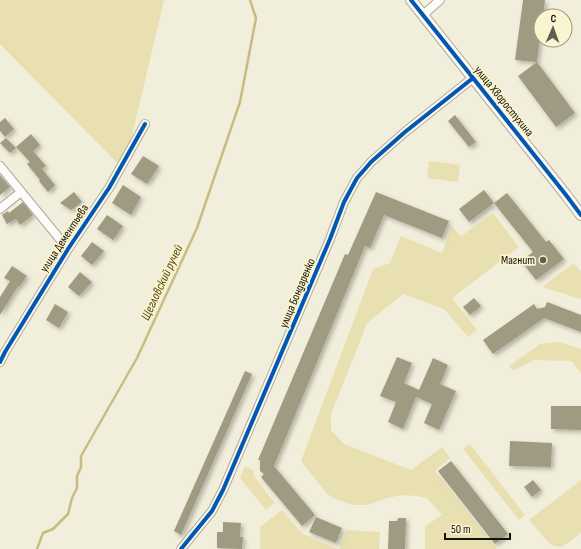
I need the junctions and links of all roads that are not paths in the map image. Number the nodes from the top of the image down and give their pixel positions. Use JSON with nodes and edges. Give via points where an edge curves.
{"nodes":[{"id":1,"x":411,"y":0,"type":"edge"},
{"id":2,"x":440,"y":0,"type":"edge"},
{"id":3,"x":423,"y":15,"type":"junction"},
{"id":4,"x":473,"y":78,"type":"junction"},
{"id":5,"x":145,"y":124,"type":"dead end"},
{"id":6,"x":0,"y":166,"type":"edge"},
{"id":7,"x":21,"y":192,"type":"junction"},
{"id":8,"x":0,"y":209,"type":"edge"},
{"id":9,"x":581,"y":215,"type":"edge"},
{"id":10,"x":68,"y":249,"type":"junction"},
{"id":11,"x":0,"y":362,"type":"edge"},
{"id":12,"x":181,"y":549,"type":"edge"}],
"edges":[{"from":1,"to":3,"type":"street","name":"улица Хворостухина"},
{"from":2,"to":3,"type":"street"},
{"from":3,"to":4,"type":"street","name":"улица Хворостухина"},
{"from":4,"to":9,"type":"street","name":"улица Хворостухина"},
{"from":4,"to":12,"type":"street","name":"улица Бондаренко","via":[[405,132],[357,178],[344,202],[224,490],[212,511]]},
{"from":5,"to":10,"type":"street","name":"улица Дементьева","via":[[109,188]]},
{"from":6,"to":7,"type":"street"},
{"from":7,"to":8,"type":"street"},
{"from":7,"to":10,"type":"street"},
{"from":10,"to":11,"type":"street","name":"улица Дементьева"}]}
